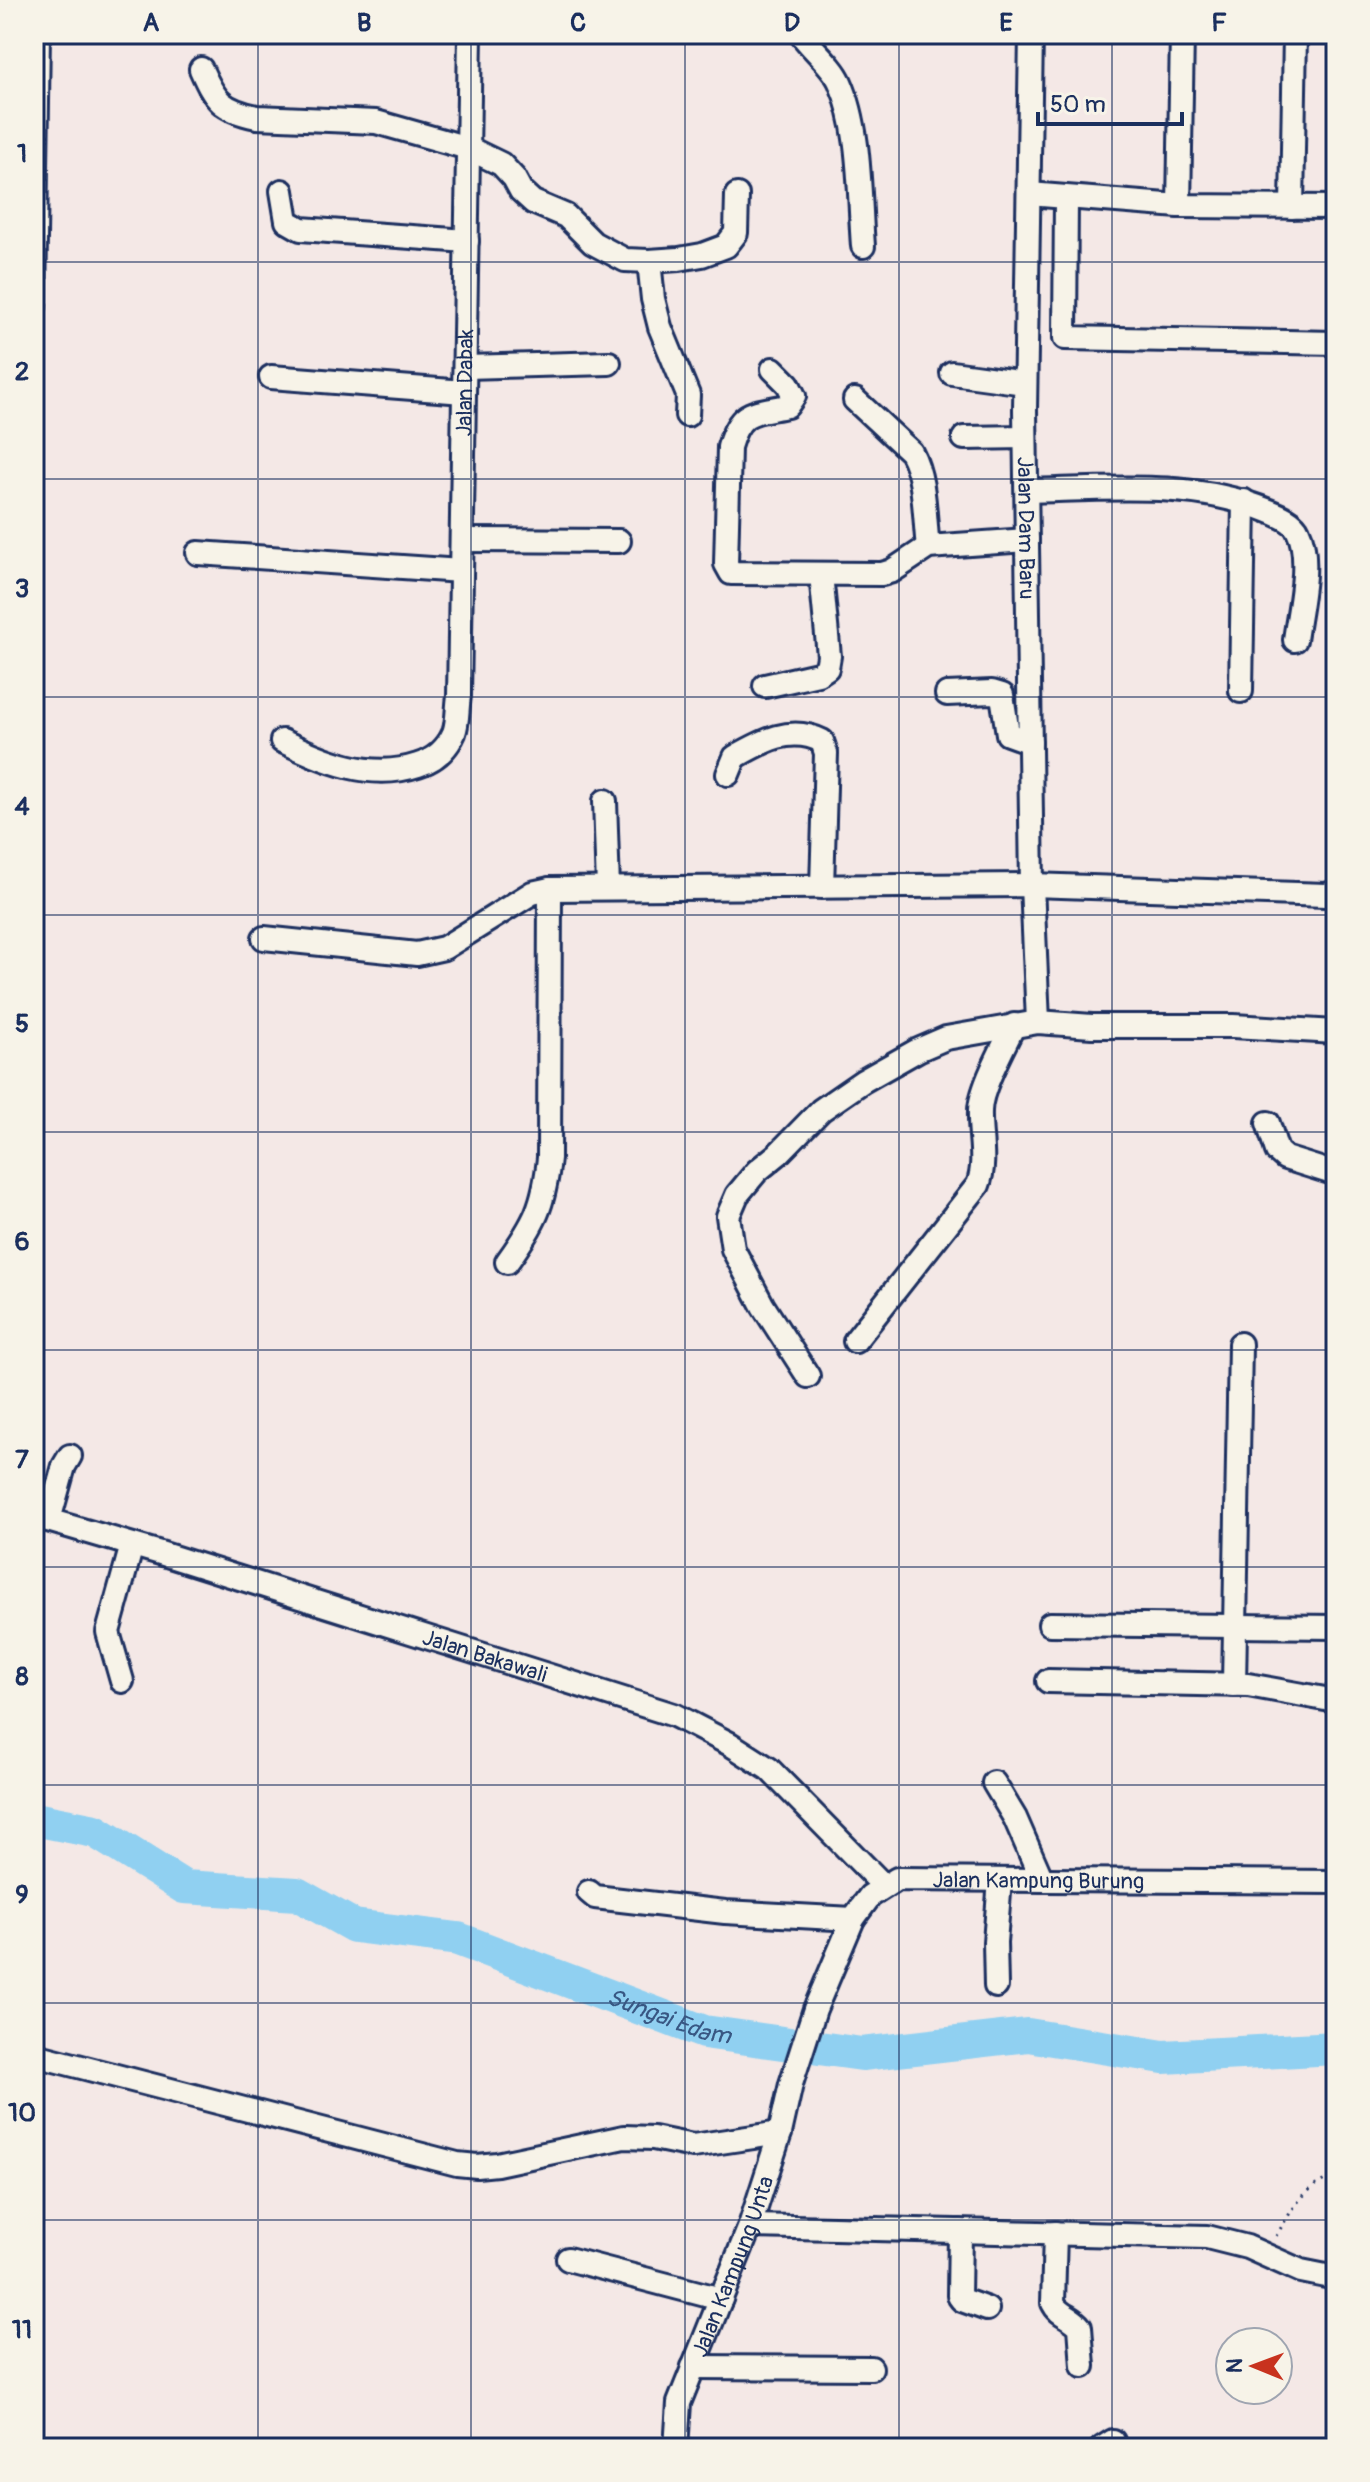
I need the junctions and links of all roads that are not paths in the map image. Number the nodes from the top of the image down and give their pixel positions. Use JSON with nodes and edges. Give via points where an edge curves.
{"nodes":[{"id":1,"x":38,"y":34,"type":"edge"},
{"id":2,"x":470,"y":34,"type":"edge"},
{"id":3,"x":801,"y":34,"type":"edge"},
{"id":4,"x":1031,"y":34,"type":"edge"},
{"id":5,"x":1182,"y":34,"type":"edge"},
{"id":6,"x":1295,"y":34,"type":"edge"},
{"id":7,"x":201,"y":69,"type":"dead end"},
{"id":8,"x":468,"y":148,"type":"junction"},
{"id":9,"x":282,"y":191,"type":"dead end"},
{"id":10,"x":1029,"y":194,"type":"junction"},
{"id":11,"x":737,"y":195,"type":"dead end"},
{"id":12,"x":1066,"y":198,"type":"junction"},
{"id":13,"x":1179,"y":206,"type":"junction"},
{"id":14,"x":1292,"y":207,"type":"junction"},
{"id":15,"x":1336,"y":207,"type":"edge"},
{"id":16,"x":467,"y":241,"type":"junction"},
{"id":17,"x":863,"y":246,"type":"dead end"},
{"id":18,"x":649,"y":261,"type":"junction"},
{"id":19,"x":34,"y":306,"type":"edge"},
{"id":20,"x":1336,"y":343,"type":"edge"},
{"id":21,"x":609,"y":363,"type":"dead end"},
{"id":22,"x":466,"y":367,"type":"junction"},
{"id":23,"x":773,"y":369,"type":"dead end"},
{"id":24,"x":952,"y":373,"type":"dead end"},
{"id":25,"x":271,"y":377,"type":"dead end"},
{"id":26,"x":1025,"y":383,"type":"junction"},
{"id":27,"x":464,"y":392,"type":"junction"},
{"id":28,"x":855,"y":400,"type":"dead end"},
{"id":29,"x":687,"y":415,"type":"dead end"},
{"id":30,"x":1025,"y":437,"type":"junction"},
{"id":31,"x":964,"y":438,"type":"dead end"},
{"id":32,"x":1027,"y":491,"type":"junction"},
{"id":33,"x":1244,"y":501,"type":"junction"},
{"id":34,"x":462,"y":540,"type":"junction"},
{"id":35,"x":1027,"y":540,"type":"junction"},
{"id":36,"x":619,"y":541,"type":"dead end"},
{"id":37,"x":928,"y":547,"type":"junction"},
{"id":38,"x":198,"y":553,"type":"dead end"},
{"id":39,"x":461,"y":571,"type":"junction"},
{"id":40,"x":821,"y":574,"type":"junction"},
{"id":41,"x":1295,"y":640,"type":"dead end"},
{"id":42,"x":765,"y":686,"type":"dead end"},
{"id":43,"x":1241,"y":691,"type":"dead end"},
{"id":44,"x":947,"y":694,"type":"dead end"},
{"id":45,"x":282,"y":741,"type":"dead end"},
{"id":46,"x":1030,"y":742,"type":"junction"},
{"id":47,"x":728,"y":774,"type":"dead end"},
{"id":48,"x":605,"y":801,"type":"dead end"},
{"id":49,"x":1032,"y":885,"type":"junction"},
{"id":50,"x":822,"y":887,"type":"junction"},
{"id":51,"x":608,"y":888,"type":"junction"},
{"id":52,"x":550,"y":889,"type":"junction"},
{"id":53,"x":1336,"y":892,"type":"edge"},
{"id":54,"x":264,"y":938,"type":"dead end"},
{"id":55,"x":1038,"y":1022,"type":"junction"},
{"id":56,"x":1014,"y":1025,"type":"junction"},
{"id":57,"x":1336,"y":1032,"type":"edge"},
{"id":58,"x":1268,"y":1123,"type":"dead end"},
{"id":59,"x":1336,"y":1174,"type":"edge"},
{"id":60,"x":507,"y":1262,"type":"dead end"},
{"id":61,"x":855,"y":1341,"type":"dead end"},
{"id":62,"x":1240,"y":1344,"type":"dead end"},
{"id":63,"x":808,"y":1376,"type":"dead end"},
{"id":64,"x":70,"y":1456,"type":"dead end"},
{"id":65,"x":41,"y":1518,"type":"edge"},
{"id":66,"x":132,"y":1545,"type":"junction"},
{"id":67,"x":1050,"y":1624,"type":"dead end"},
{"id":68,"x":1236,"y":1625,"type":"junction"},
{"id":69,"x":1336,"y":1627,"type":"edge"},
{"id":70,"x":122,"y":1681,"type":"dead end"},
{"id":71,"x":1048,"y":1681,"type":"dead end"},
{"id":72,"x":1234,"y":1685,"type":"junction"},
{"id":73,"x":1336,"y":1701,"type":"edge"},
{"id":74,"x":994,"y":1783,"type":"dead end"},
{"id":75,"x":1000,"y":1880,"type":"junction"},
{"id":76,"x":1042,"y":1880,"type":"junction"},
{"id":77,"x":1336,"y":1882,"type":"edge"},
{"id":78,"x":884,"y":1886,"type":"junction"},
{"id":79,"x":589,"y":1892,"type":"dead end"},
{"id":80,"x":853,"y":1919,"type":"junction"},
{"id":81,"x":996,"y":1986,"type":"dead end"},
{"id":82,"x":39,"y":2056,"type":"dead end"},
{"id":83,"x":780,"y":2133,"type":"junction"},
{"id":84,"x":750,"y":2226,"type":"junction"},
{"id":85,"x":960,"y":2231,"type":"junction"},
{"id":86,"x":1055,"y":2233,"type":"junction"},
{"id":87,"x":568,"y":2259,"type":"dead end"},
{"id":88,"x":1336,"y":2278,"type":"edge"},
{"id":89,"x":721,"y":2299,"type":"junction"},
{"id":90,"x":987,"y":2309,"type":"dead end"},
{"id":91,"x":1083,"y":2366,"type":"dead end"},
{"id":92,"x":693,"y":2367,"type":"junction"},
{"id":93,"x":871,"y":2368,"type":"dead end"},
{"id":94,"x":676,"y":2448,"type":"edge"}],
"edges":[{"from":1,"to":19,"type":"street"},
{"from":2,"to":8,"type":"street","name":"Jalan Dabak"},
{"from":3,"to":17,"type":"street","via":[[839,79],[848,107]]},
{"from":4,"to":10,"type":"street","name":"Jalan Dam Baru"},
{"from":5,"to":13,"type":"street"},
{"from":6,"to":14,"type":"street"},
{"from":7,"to":8,"type":"street","via":[[224,107],[239,113],[376,122]]},
{"from":8,"to":16,"type":"street","name":"Jalan Dabak"},
{"from":8,"to":18,"type":"street","via":[[501,164],[533,202],[566,216],[593,243],[625,260]]},
{"from":9,"to":16,"type":"street","via":[[287,221],[301,229]]},
{"from":10,"to":12,"type":"street"},
{"from":10,"to":26,"type":"street","name":"Jalan Dam Baru"},
{"from":11,"to":18,"type":"street","via":[[736,233],[726,246],[702,255]]},
{"from":12,"to":13,"type":"street"},
{"from":12,"to":20,"type":"street","via":[[1065,338]]},
{"from":13,"to":14,"type":"street"},
{"from":14,"to":15,"type":"street"},
{"from":16,"to":22,"type":"street","name":"Jalan Dabak"},
{"from":18,"to":29,"type":"street","via":[[660,327],[688,395]]},
{"from":21,"to":22,"type":"street"},
{"from":22,"to":27,"type":"street","name":"Jalan Dabak"},
{"from":23,"to":40,"type":"street","via":[[794,396],[787,406],[748,414],[734,429],[729,447],[727,570]]},
{"from":24,"to":26,"type":"street"},
{"from":25,"to":27,"type":"street"},
{"from":26,"to":30,"type":"street","name":"Jalan Dam Baru"},
{"from":27,"to":34,"type":"street","name":"Jalan Dabak"},
{"from":28,"to":37,"type":"street","via":[[915,459]]},
{"from":30,"to":31,"type":"street"},
{"from":30,"to":32,"type":"street","name":"Jalan Dam Baru"},
{"from":32,"to":33,"type":"street","via":[[1196,491]]},
{"from":32,"to":35,"type":"street","name":"Jalan Dam Baru"},
{"from":33,"to":41,"type":"street","via":[[1283,516],[1298,529],[1305,555]]},
{"from":33,"to":43,"type":"street"},
{"from":34,"to":36,"type":"street"},
{"from":34,"to":39,"type":"street","name":"Jalan Dabak"},
{"from":35,"to":37,"type":"street"},
{"from":35,"to":46,"type":"street","name":"Jalan Dam Baru"},
{"from":37,"to":40,"type":"street","via":[[882,574]]},
{"from":38,"to":39,"type":"street"},
{"from":39,"to":45,"type":"street","name":"Jalan Dabak","via":[[454,733],[435,759],[400,771],[375,771],[343,766]]},
{"from":40,"to":42,"type":"street","via":[[827,668]]},
{"from":44,"to":46,"type":"street","via":[[1002,695],[1008,734]]},
{"from":46,"to":49,"type":"street","name":"Jalan Dam Baru"},
{"from":47,"to":50,"type":"street","via":[[735,757],[757,744],[807,733],[822,741]]},
{"from":48,"to":51,"type":"street"},
{"from":49,"to":50,"type":"street"},
{"from":49,"to":53,"type":"street"},
{"from":49,"to":55,"type":"street","name":"Jalan Dam Baru"},
{"from":50,"to":51,"type":"street"},
{"from":51,"to":52,"type":"street"},
{"from":52,"to":54,"type":"street","via":[[532,893],[444,948],[417,954]]},
{"from":52,"to":60,"type":"street","via":[[547,1182],[531,1229]]},
{"from":55,"to":56,"type":"street"},
{"from":55,"to":57,"type":"street"},
{"from":56,"to":61,"type":"street","via":[[979,1109],[978,1185]]},
{"from":56,"to":63,"type":"street","via":[[932,1043],[863,1081],[821,1110],[737,1195],[728,1216],[733,1249]]},
{"from":58,"to":59,"type":"street","via":[[1277,1151],[1285,1158]]},
{"from":62,"to":68,"type":"street"},
{"from":64,"to":65,"type":"street"},
{"from":65,"to":66,"type":"street","name":"Jalan Bakawali"},
{"from":66,"to":70,"type":"street","via":[[108,1632]]},
{"from":66,"to":78,"type":"street","name":"Jalan Bakawali","via":[[674,1715],[769,1769]]},
{"from":67,"to":68,"type":"street"},
{"from":68,"to":69,"type":"street"},
{"from":68,"to":72,"type":"street"},
{"from":71,"to":72,"type":"street"},
{"from":72,"to":73,"type":"street"},
{"from":74,"to":76,"type":"street"},
{"from":75,"to":76,"type":"street","name":"Jalan Kampung Burung"},
{"from":75,"to":78,"type":"street","name":"Jalan Kampung Burung","via":[[897,1879]]},
{"from":75,"to":81,"type":"street"},
{"from":76,"to":77,"type":"street","name":"Jalan Kampung Burung"},
{"from":78,"to":80,"type":"street"},
{"from":79,"to":80,"type":"street","via":[[595,1897],[725,1912]]},
{"from":80,"to":83,"type":"street","name":"Jalan Kampung Unta","via":[[815,2009]]},
{"from":82,"to":83,"type":"street","via":[[457,2164],[497,2164],[624,2137],[693,2146]]},
{"from":83,"to":84,"type":"street","name":"Jalan Kampung Unta"},
{"from":84,"to":85,"type":"street"},
{"from":84,"to":89,"type":"street","name":"Jalan Kampung Unta"},
{"from":85,"to":86,"type":"street"},
{"from":85,"to":90,"type":"street","via":[[959,2296]]},
{"from":86,"to":88,"type":"street","via":[[1207,2237]]},
{"from":86,"to":91,"type":"street","via":[[1053,2303],[1080,2327]]},
{"from":87,"to":89,"type":"street"},
{"from":89,"to":92,"type":"street","name":"Jalan Kampung Unta"},
{"from":92,"to":93,"type":"street"},
{"from":92,"to":94,"type":"street","name":"Jalan Kampung Unta","via":[[679,2403]]}]}
